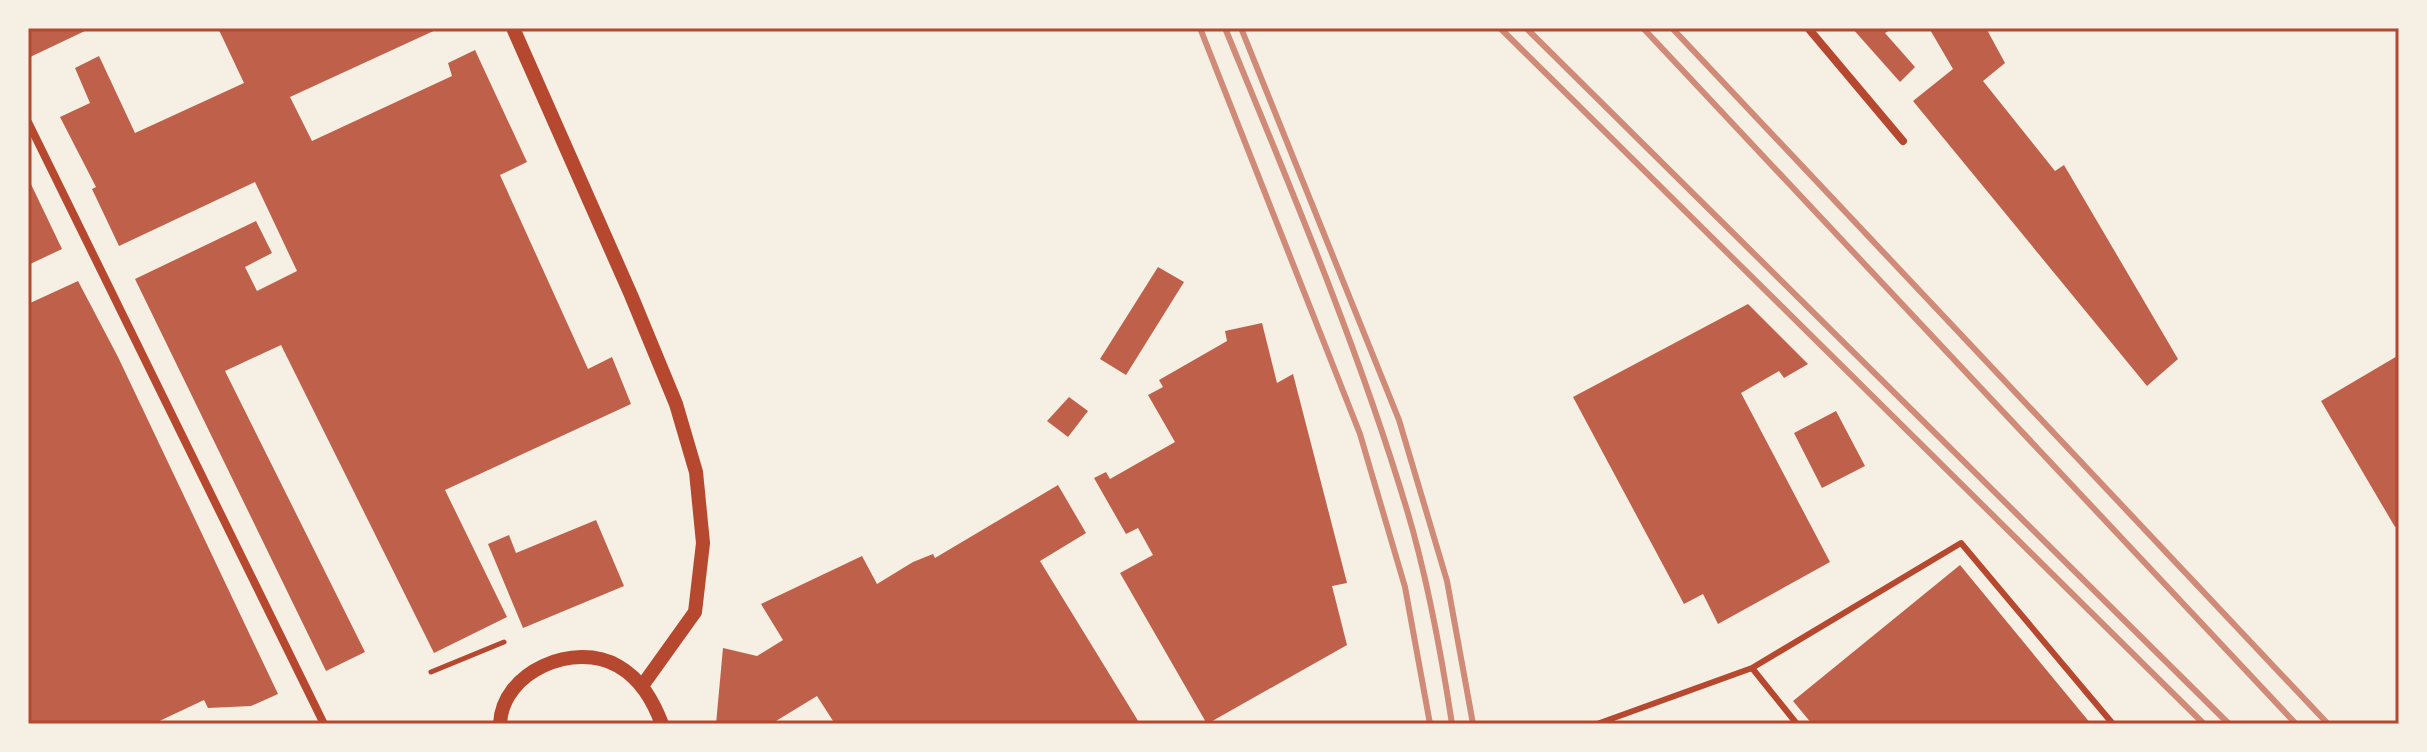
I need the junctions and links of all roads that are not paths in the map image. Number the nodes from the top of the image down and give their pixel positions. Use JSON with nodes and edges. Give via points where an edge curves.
{"nodes":[{"id":1,"x":513,"y":28,"type":"edge"},
{"id":2,"x":1808,"y":28,"type":"edge"},
{"id":3,"x":28,"y":122,"type":"edge"},
{"id":4,"x":1903,"y":141,"type":"dead end"},
{"id":5,"x":1752,"y":668,"type":"junction"},
{"id":6,"x":642,"y":686,"type":"junction"},
{"id":7,"x":324,"y":724,"type":"edge"},
{"id":8,"x":500,"y":724,"type":"edge"},
{"id":9,"x":662,"y":724,"type":"edge"},
{"id":10,"x":1597,"y":724,"type":"edge"},
{"id":11,"x":1797,"y":724,"type":"edge"},
{"id":12,"x":2113,"y":724,"type":"edge"}],
"edges":[{"from":1,"to":6,"type":"street","via":[[676,404],[696,472],[703,528],[695,612]]},
{"from":2,"to":4,"type":"street"},
{"from":3,"to":7,"type":"street"},
{"from":5,"to":10,"type":"lane"},
{"from":5,"to":11,"type":"lane"},
{"from":5,"to":12,"type":"lane","via":[[1961,543]]},
{"from":6,"to":8,"type":"street","via":[[605,660],[548,664],[515,684]]},
{"from":6,"to":9,"type":"street"}]}
